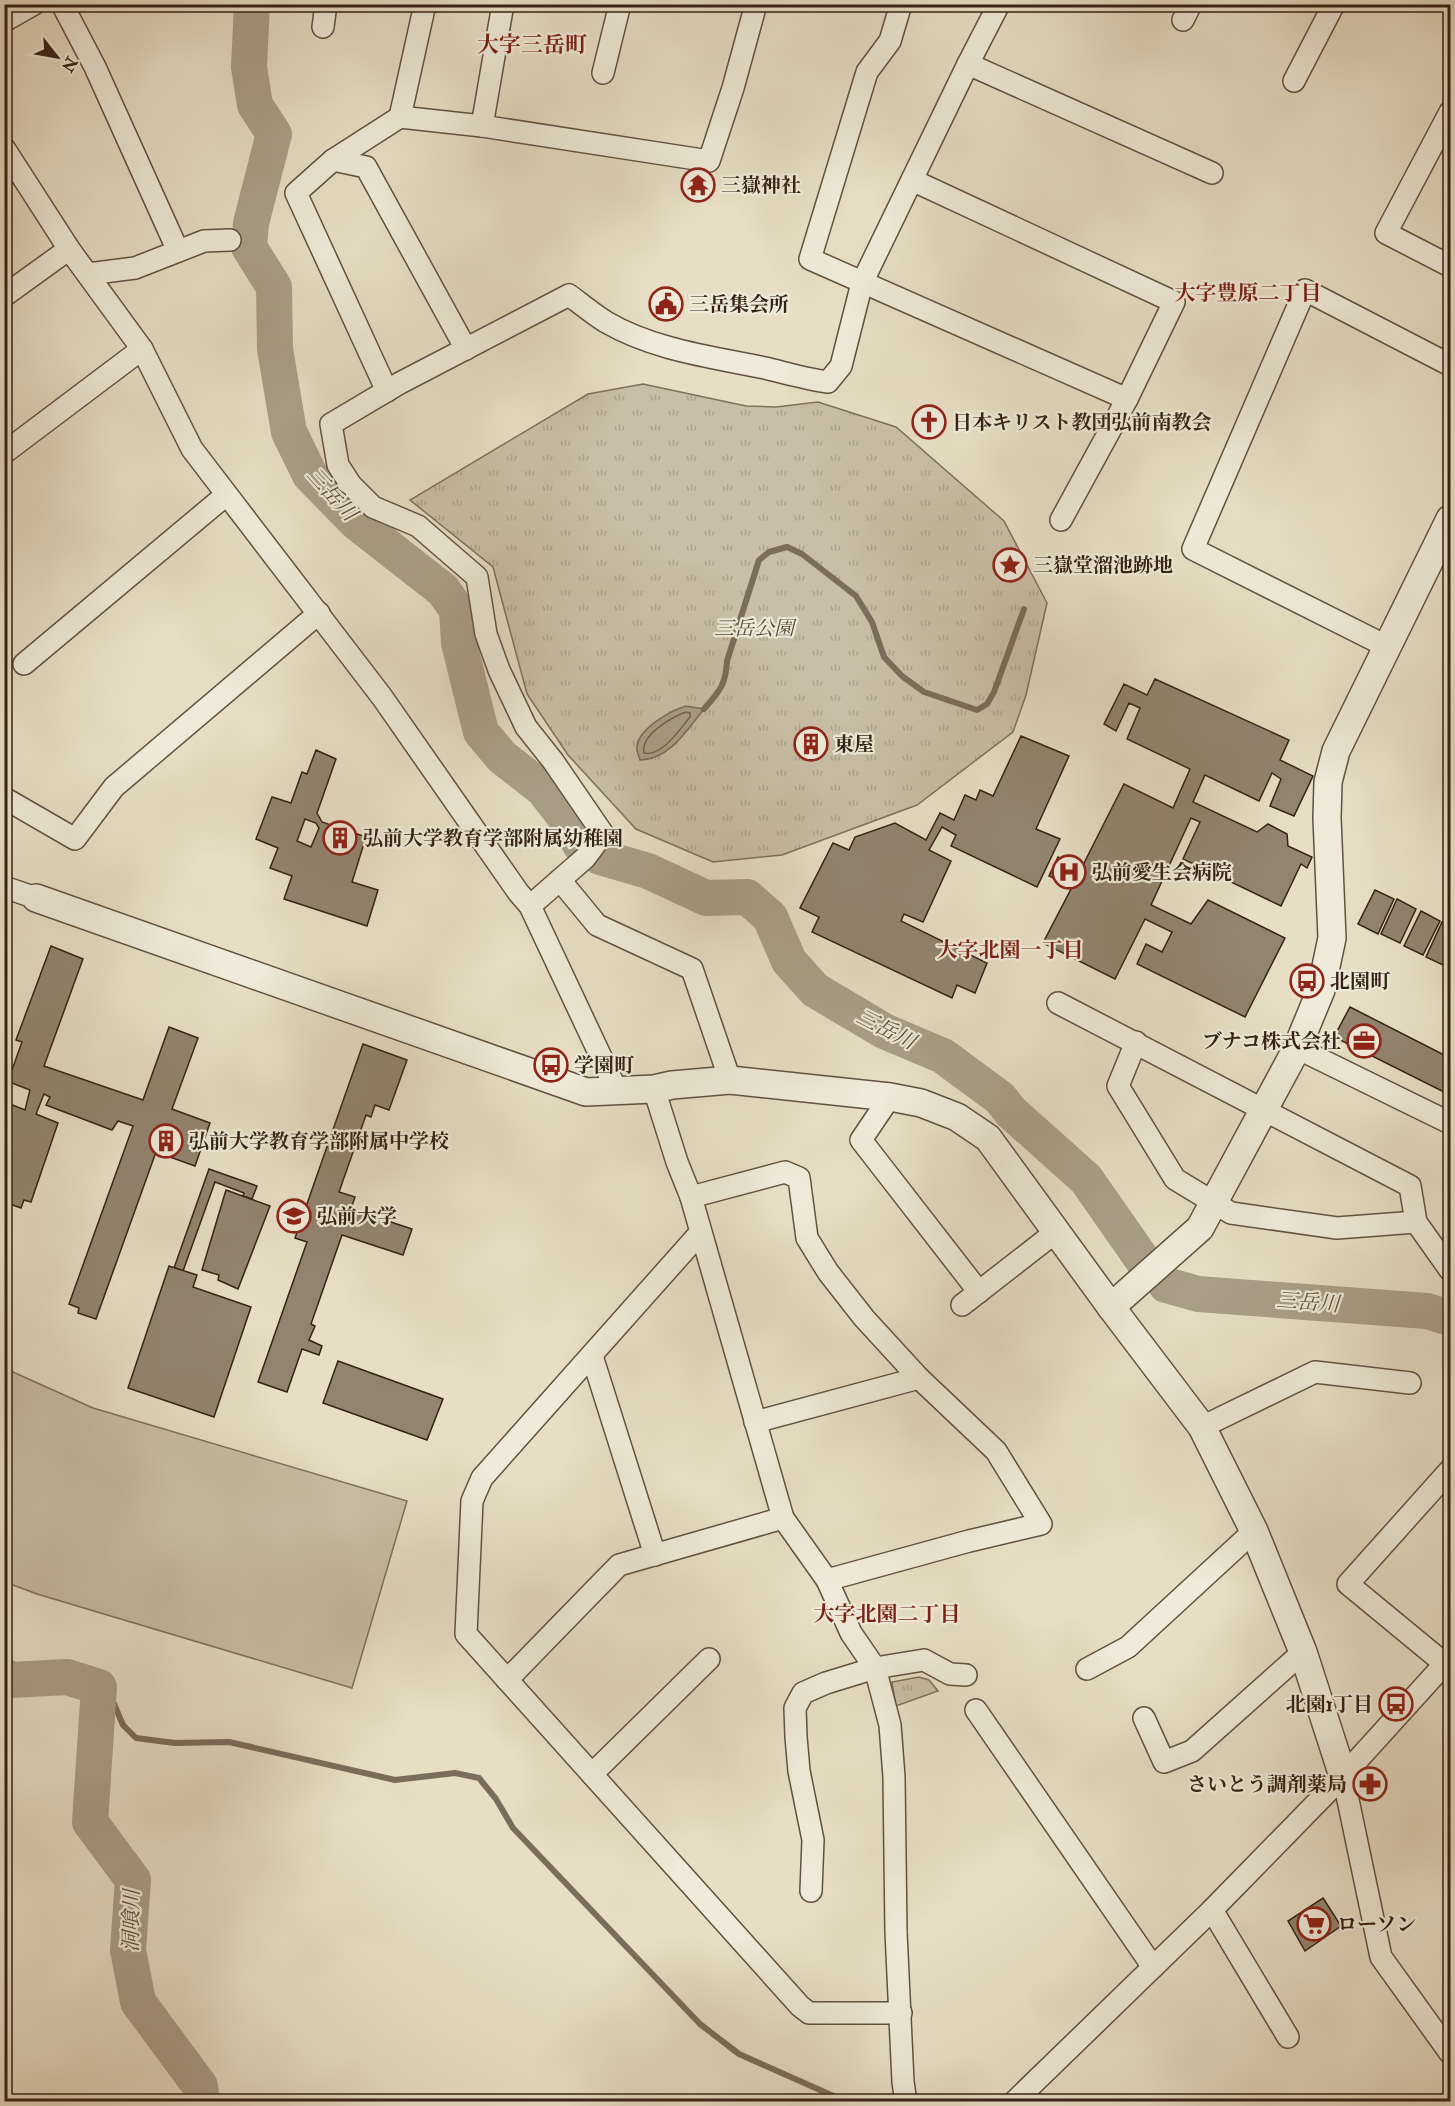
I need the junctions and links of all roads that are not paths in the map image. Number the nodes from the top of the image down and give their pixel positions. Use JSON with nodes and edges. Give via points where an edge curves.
{"nodes":[{"id":1,"x":34,"y":4,"type":"edge"},
{"id":2,"x":62,"y":4,"type":"edge"},
{"id":3,"x":326,"y":4,"type":"edge"},
{"id":4,"x":424,"y":4,"type":"edge"},
{"id":5,"x":503,"y":4,"type":"edge"},
{"id":6,"x":620,"y":4,"type":"edge"},
{"id":7,"x":756,"y":4,"type":"edge"},
{"id":8,"x":901,"y":4,"type":"edge"},
{"id":9,"x":999,"y":4,"type":"edge"},
{"id":10,"x":1334,"y":4,"type":"edge"},
{"id":11,"x":4,"y":21,"type":"edge"},
{"id":12,"x":323,"y":27,"type":"dead end"},
{"id":13,"x":968,"y":64,"type":"junction"},
{"id":14,"x":603,"y":73,"type":"dead end"},
{"id":15,"x":1294,"y":81,"type":"dead end"},
{"id":16,"x":1450,"y":112,"type":"edge"},
{"id":17,"x":400,"y":117,"type":"junction"},
{"id":18,"x":482,"y":126,"type":"junction"},
{"id":19,"x":4,"y":148,"type":"edge"},
{"id":20,"x":333,"y":160,"type":"junction"},
{"id":21,"x":1212,"y":173,"type":"dead end"},
{"id":22,"x":912,"y":180,"type":"junction"},
{"id":23,"x":230,"y":240,"type":"dead end"},
{"id":24,"x":69,"y":249,"type":"junction"},
{"id":25,"x":178,"y":251,"type":"junction"},
{"id":26,"x":1450,"y":266,"type":"edge"},
{"id":27,"x":88,"y":274,"type":"junction"},
{"id":28,"x":862,"y":283,"type":"junction"},
{"id":29,"x":4,"y":296,"type":"edge"},
{"id":30,"x":142,"y":349,"type":"junction"},
{"id":31,"x":466,"y":349,"type":"junction"},
{"id":32,"x":1450,"y":365,"type":"edge"},
{"id":33,"x":387,"y":391,"type":"junction"},
{"id":34,"x":1127,"y":399,"type":"junction"},
{"id":35,"x":4,"y":453,"type":"edge"},
{"id":36,"x":226,"y":495,"type":"junction"},
{"id":37,"x":1450,"y":519,"type":"edge"},
{"id":38,"x":1061,"y":520,"type":"dead end"},
{"id":39,"x":319,"y":614,"type":"junction"},
{"id":40,"x":1388,"y":647,"type":"junction"},
{"id":41,"x":24,"y":664,"type":"dead end"},
{"id":42,"x":4,"y":798,"type":"edge"},
{"id":43,"x":560,"y":880,"type":"junction"},
{"id":44,"x":4,"y":887,"type":"edge"},
{"id":45,"x":36,"y":898,"type":"junction"},
{"id":46,"x":4,"y":902,"type":"edge"},
{"id":47,"x":530,"y":906,"type":"junction"},
{"id":48,"x":1058,"y":1003,"type":"dead end"},
{"id":49,"x":1136,"y":1042,"type":"junction"},
{"id":50,"x":1297,"y":1048,"type":"junction"},
{"id":51,"x":730,"y":1080,"type":"junction"},
{"id":52,"x":654,"y":1089,"type":"junction"},
{"id":53,"x":617,"y":1091,"type":"junction"},
{"id":54,"x":890,"y":1096,"type":"junction"},
{"id":55,"x":1263,"y":1111,"type":"junction"},
{"id":56,"x":1450,"y":1123,"type":"edge"},
{"id":57,"x":691,"y":1197,"type":"junction"},
{"id":58,"x":1215,"y":1202,"type":"junction"},
{"id":59,"x":1416,"y":1222,"type":"junction"},
{"id":60,"x":1057,"y":1231,"type":"junction"},
{"id":61,"x":700,"y":1233,"type":"junction"},
{"id":62,"x":1450,"y":1270,"type":"edge"},
{"id":63,"x":979,"y":1292,"type":"junction"},
{"id":64,"x":962,"y":1305,"type":"dead end"},
{"id":65,"x":1111,"y":1307,"type":"junction"},
{"id":66,"x":592,"y":1356,"type":"junction"},
{"id":67,"x":919,"y":1378,"type":"junction"},
{"id":68,"x":1410,"y":1383,"type":"dead end"},
{"id":69,"x":755,"y":1422,"type":"junction"},
{"id":70,"x":1202,"y":1427,"type":"junction"},
{"id":71,"x":1450,"y":1470,"type":"edge"},
{"id":72,"x":783,"y":1518,"type":"junction"},
{"id":73,"x":1254,"y":1531,"type":"junction"},
{"id":74,"x":655,"y":1555,"type":"junction"},
{"id":75,"x":827,"y":1580,"type":"junction"},
{"id":76,"x":1303,"y":1652,"type":"junction"},
{"id":77,"x":709,"y":1659,"type":"dead end"},
{"id":78,"x":1448,"y":1661,"type":"edge"},
{"id":79,"x":876,"y":1668,"type":"junction"},
{"id":80,"x":1087,"y":1669,"type":"dead end"},
{"id":81,"x":966,"y":1676,"type":"dead end"},
{"id":82,"x":507,"y":1680,"type":"junction"},
{"id":83,"x":976,"y":1710,"type":"dead end"},
{"id":84,"x":1144,"y":1718,"type":"dead end"},
{"id":85,"x":592,"y":1774,"type":"junction"},
{"id":86,"x":1343,"y":1776,"type":"junction"},
{"id":87,"x":811,"y":1891,"type":"dead end"},
{"id":88,"x":1212,"y":1910,"type":"junction"},
{"id":89,"x":1153,"y":1967,"type":"junction"},
{"id":90,"x":901,"y":2013,"type":"junction"},
{"id":91,"x":1288,"y":2037,"type":"dead end"},
{"id":92,"x":1450,"y":2053,"type":"edge"},
{"id":93,"x":906,"y":2102,"type":"edge"},
{"id":94,"x":1014,"y":2102,"type":"edge"}],
"edges":[{"from":1,"to":11,"type":"street"},
{"from":2,"to":25,"type":"street"},
{"from":3,"to":12,"type":"street"},
{"from":4,"to":17,"type":"street"},
{"from":5,"to":18,"type":"street"},
{"from":6,"to":14,"type":"street"},
{"from":7,"to":18,"type":"street","via":[[709,161]]},
{"from":8,"to":28,"type":"street","via":[[890,41],[867,72],[810,259]]},
{"from":9,"to":13,"type":"street"},
{"from":10,"to":15,"type":"street"},
{"from":13,"to":21,"type":"street"},
{"from":13,"to":22,"type":"street"},
{"from":16,"to":26,"type":"street","via":[[1386,233]]},
{"from":17,"to":18,"type":"street"},
{"from":17,"to":20,"type":"street"},
{"from":19,"to":24,"type":"street"},
{"from":20,"to":31,"type":"street","via":[[366,167]]},
{"from":20,"to":33,"type":"street","via":[[296,193]]},
{"from":22,"to":28,"type":"street"},
{"from":22,"to":34,"type":"street","via":[[1174,302]]},
{"from":23,"to":25,"type":"street","via":[[204,242]]},
{"from":24,"to":27,"type":"street"},
{"from":24,"to":29,"type":"street"},
{"from":25,"to":27,"type":"street","via":[[135,268]]},
{"from":27,"to":30,"type":"street"},
{"from":28,"to":31,"type":"street","via":[[841,366],[828,382],[641,338],[607,322],[569,295]]},
{"from":28,"to":34,"type":"street"},
{"from":30,"to":35,"type":"street"},
{"from":30,"to":36,"type":"street","via":[[192,449]]},
{"from":31,"to":33,"type":"street"},
{"from":32,"to":40,"type":"street","via":[[1305,290],[1193,549]]},
{"from":33,"to":43,"type":"street","via":[[331,423],[338,465],[351,485],[374,507],[418,526],[477,577],[486,634],[526,727],[603,834],[585,858]]},
{"from":34,"to":38,"type":"street"},
{"from":36,"to":39,"type":"street"},
{"from":36,"to":41,"type":"street"},
{"from":37,"to":40,"type":"street"},
{"from":39,"to":42,"type":"street","via":[[114,787],[75,838]]},
{"from":39,"to":47,"type":"street"},
{"from":40,"to":50,"type":"street","via":[[1336,751],[1328,782],[1332,938],[1321,990]]},
{"from":43,"to":47,"type":"street"},
{"from":43,"to":51,"type":"street","via":[[597,925],[692,969]]},
{"from":44,"to":45,"type":"street"},
{"from":45,"to":46,"type":"street"},
{"from":45,"to":53,"type":"street","via":[[586,1092]]},
{"from":47,"to":53,"type":"street"},
{"from":48,"to":49,"type":"street"},
{"from":49,"to":55,"type":"street"},
{"from":49,"to":58,"type":"street","via":[[1118,1086],[1175,1179]]},
{"from":50,"to":55,"type":"street"},
{"from":50,"to":56,"type":"street"},
{"from":51,"to":52,"type":"street"},
{"from":51,"to":54,"type":"street"},
{"from":52,"to":53,"type":"street"},
{"from":52,"to":57,"type":"street"},
{"from":54,"to":60,"type":"street","via":[[957,1117],[988,1138]]},
{"from":54,"to":63,"type":"street","via":[[861,1140]]},
{"from":55,"to":58,"type":"street"},
{"from":55,"to":59,"type":"street","via":[[1410,1186]]},
{"from":57,"to":61,"type":"street"},
{"from":57,"to":67,"type":"street","via":[[786,1172],[799,1178],[807,1238],[864,1318]]},
{"from":58,"to":59,"type":"street","via":[[1231,1213],[1337,1227]]},
{"from":58,"to":65,"type":"street","via":[[1200,1228]]},
{"from":59,"to":62,"type":"street"},
{"from":60,"to":63,"type":"street"},
{"from":60,"to":65,"type":"street"},
{"from":61,"to":66,"type":"street"},
{"from":61,"to":69,"type":"street"},
{"from":63,"to":64,"type":"street"},
{"from":65,"to":70,"type":"street"},
{"from":66,"to":74,"type":"street"},
{"from":66,"to":82,"type":"street","via":[[482,1478],[472,1502],[466,1634]]},
{"from":67,"to":69,"type":"street"},
{"from":67,"to":75,"type":"street","via":[[996,1451],[1041,1524]]},
{"from":68,"to":70,"type":"street","via":[[1315,1372]]},
{"from":69,"to":72,"type":"street"},
{"from":70,"to":73,"type":"street"},
{"from":71,"to":78,"type":"street","via":[[1348,1584]]},
{"from":72,"to":74,"type":"street"},
{"from":72,"to":75,"type":"street"},
{"from":73,"to":76,"type":"street"},
{"from":73,"to":80,"type":"street","via":[[1128,1647]]},
{"from":74,"to":82,"type":"street","via":[[619,1565]]},
{"from":75,"to":79,"type":"street","via":[[850,1633]]},
{"from":76,"to":84,"type":"street","via":[[1192,1751],[1164,1762]]},
{"from":76,"to":86,"type":"street"},
{"from":77,"to":85,"type":"street"},
{"from":78,"to":86,"type":"street"},
{"from":79,"to":81,"type":"street","via":[[924,1660],[950,1674]]},
{"from":79,"to":87,"type":"street","via":[[810,1689],[803,1693],[795,1708],[799,1771],[813,1840]]},
{"from":79,"to":90,"type":"street","via":[[890,1725],[894,1777]]},
{"from":82,"to":85,"type":"street"},
{"from":83,"to":89,"type":"street"},
{"from":85,"to":90,"type":"street","via":[[809,2013]]},
{"from":86,"to":88,"type":"street"},
{"from":86,"to":92,"type":"street","via":[[1381,1957]]},
{"from":88,"to":89,"type":"street"},
{"from":88,"to":91,"type":"street"},
{"from":89,"to":94,"type":"street"},
{"from":90,"to":93,"type":"street"}]}
